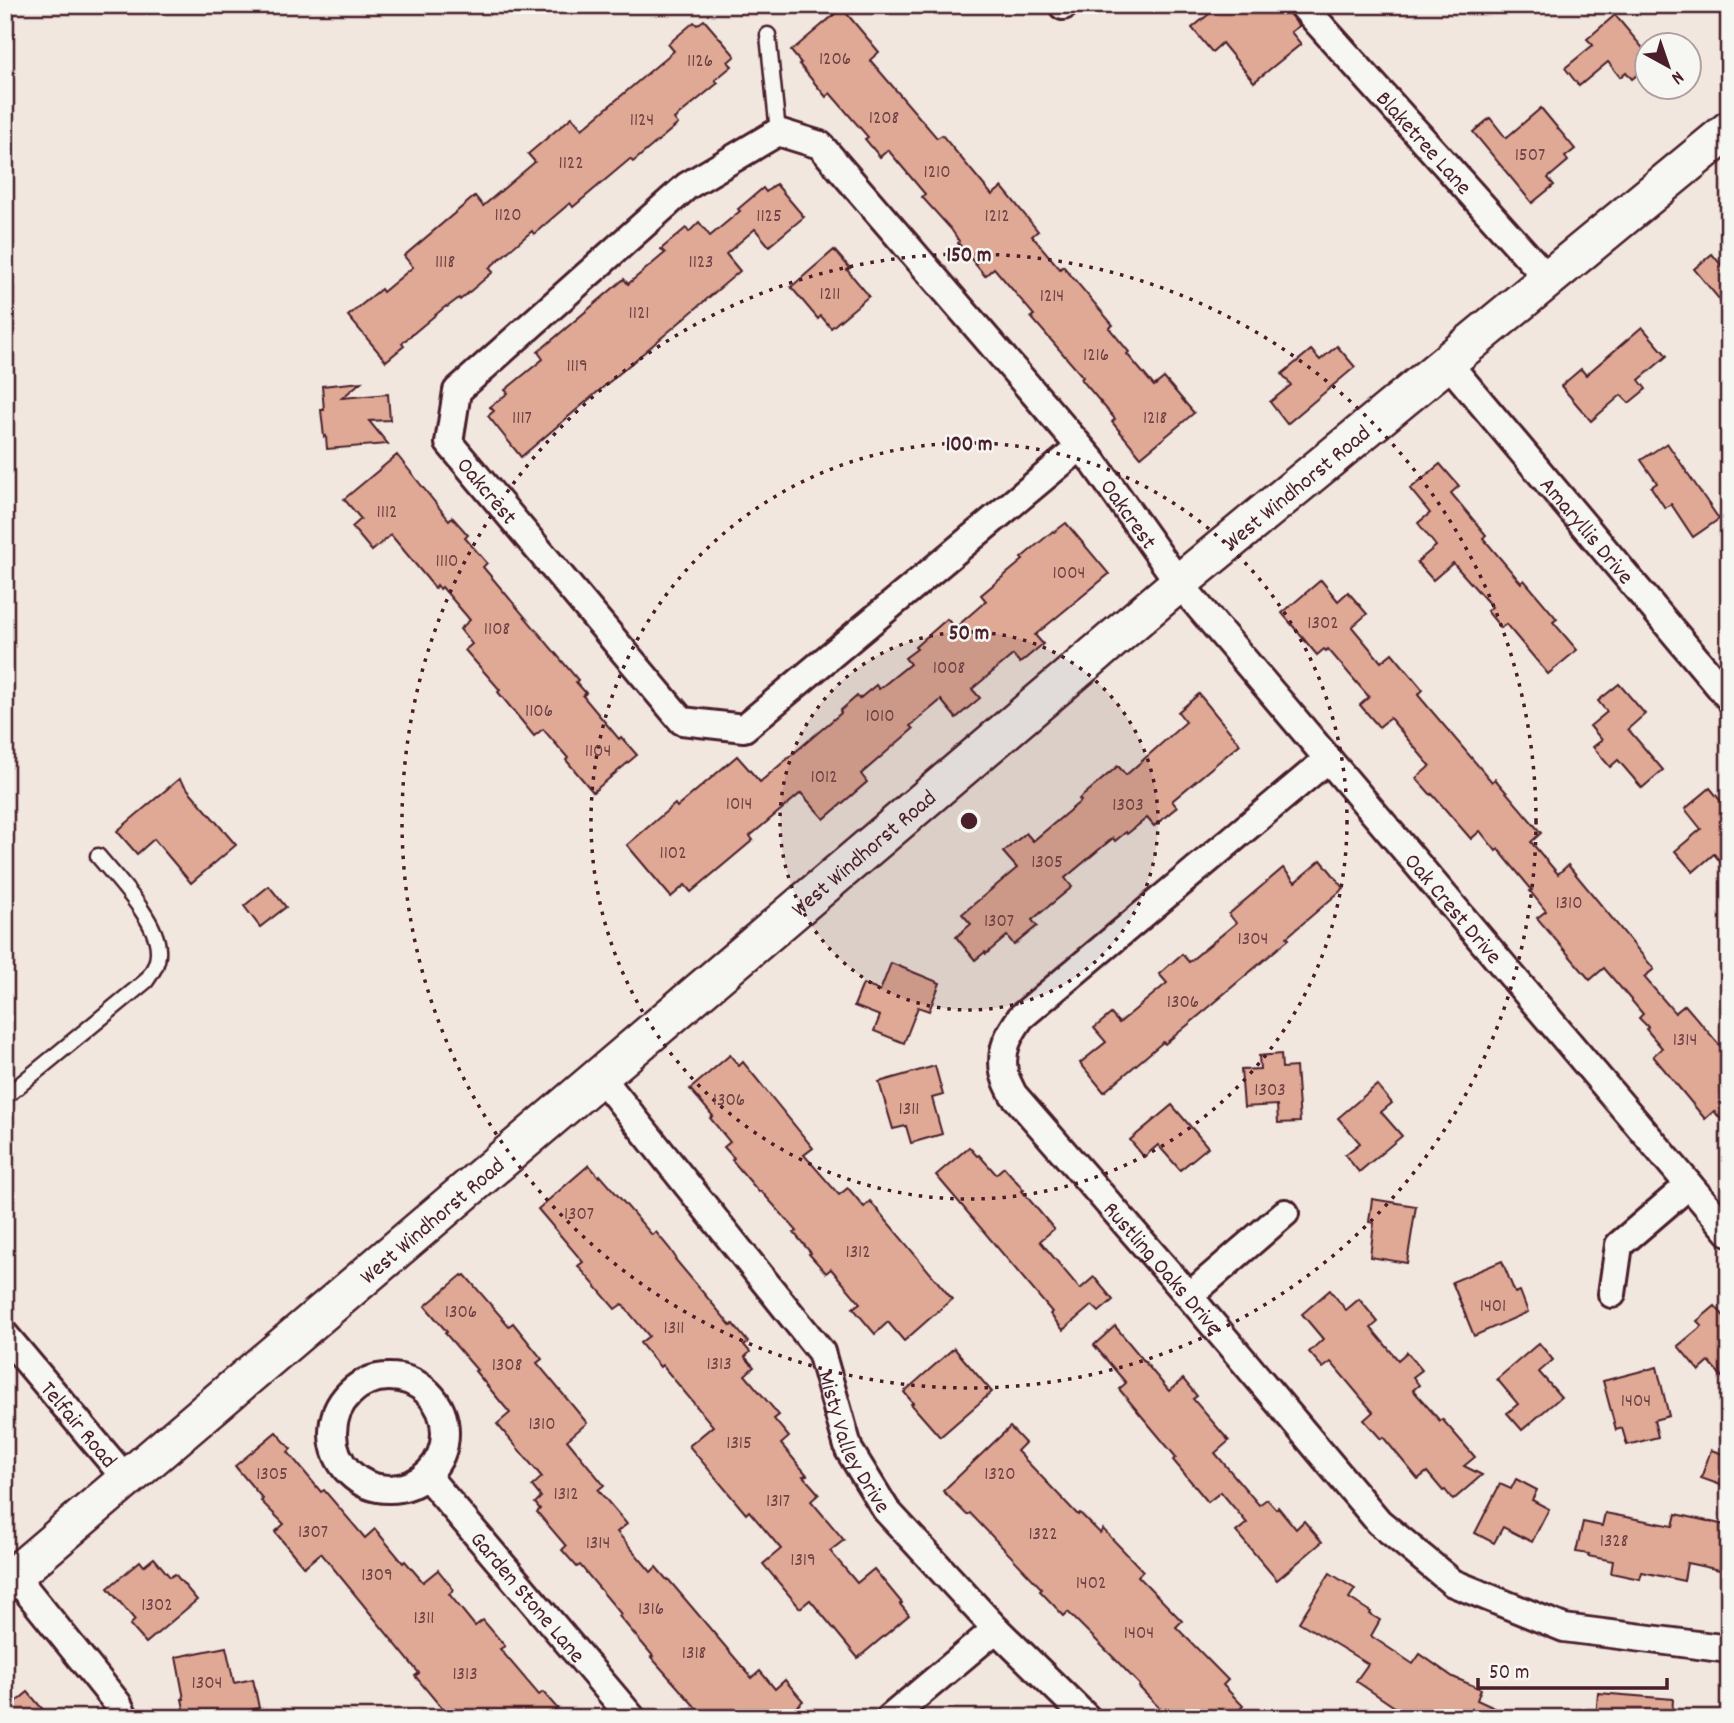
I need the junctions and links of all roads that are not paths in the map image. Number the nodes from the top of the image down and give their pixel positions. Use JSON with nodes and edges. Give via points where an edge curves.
{"nodes":[{"id":1,"x":1302,"y":5,"type":"edge"},
{"id":2,"x":768,"y":35,"type":"dead end"},
{"id":3,"x":1729,"y":131,"type":"edge"},
{"id":4,"x":778,"y":132,"type":"junction"},
{"id":5,"x":1548,"y":279,"type":"junction"},
{"id":6,"x":1447,"y":362,"type":"junction"},
{"id":7,"x":1080,"y":447,"type":"junction"},
{"id":8,"x":1179,"y":583,"type":"junction"},
{"id":9,"x":1729,"y":698,"type":"edge"},
{"id":10,"x":1328,"y":759,"type":"junction"},
{"id":11,"x":98,"y":856,"type":"dead end"},
{"id":12,"x":600,"y":1076,"type":"junction"},
{"id":13,"x":5,"y":1097,"type":"edge"},
{"id":14,"x":1689,"y":1185,"type":"junction"},
{"id":15,"x":1285,"y":1213,"type":"dead end"},
{"id":16,"x":1729,"y":1232,"type":"edge"},
{"id":17,"x":1612,"y":1294,"type":"dead end"},
{"id":18,"x":1189,"y":1296,"type":"junction"},
{"id":19,"x":5,"y":1335,"type":"edge"},
{"id":20,"x":426,"y":1475,"type":"junction"},
{"id":21,"x":127,"y":1480,"type":"junction"},
{"id":22,"x":10,"y":1579,"type":"edge"},
{"id":23,"x":996,"y":1629,"type":"junction"},
{"id":24,"x":1729,"y":1649,"type":"edge"},
{"id":25,"x":125,"y":1718,"type":"edge"},
{"id":26,"x":632,"y":1718,"type":"edge"},
{"id":27,"x":890,"y":1718,"type":"edge"},
{"id":28,"x":1087,"y":1718,"type":"edge"}],
"edges":[{"from":1,"to":5,"type":"street","name":"Blaketree Lane"},
{"from":2,"to":4,"type":"lane"},
{"from":3,"to":5,"type":"street","name":"West Windhorst Road"},
{"from":4,"to":7,"type":"street","name":"Oakcrest","via":[[820,145]]},
{"from":4,"to":7,"type":"street","name":"Oakcrest","via":[[687,186],[457,391],[449,443],[682,721],[744,728]]},
{"from":5,"to":6,"type":"street","name":"West Windhorst Road"},
{"from":6,"to":8,"type":"street","name":"West Windhorst Road"},
{"from":6,"to":9,"type":"street","name":"Amaryllis Drive"},
{"from":7,"to":8,"type":"street","name":"Oakcrest"},
{"from":8,"to":10,"type":"street","name":"Oak Crest Drive"},
{"from":8,"to":12,"type":"street","name":"West Windhorst Road"},
{"from":10,"to":14,"type":"street","name":"Oak Crest Drive"},
{"from":10,"to":18,"type":"street","name":"Rustling Oaks Drive","via":[[1021,1017],[1008,1035],[1004,1074],[1013,1094]]},
{"from":11,"to":13,"type":"lane","via":[[154,930],[159,948],[156,964],[146,981]]},
{"from":12,"to":21,"type":"street","name":"West Windhorst Road"},
{"from":12,"to":23,"type":"street","name":"Misty Valley Drive","via":[[821,1352],[849,1450],[886,1510]]},
{"from":14,"to":16,"type":"street","name":"Oak Crest Drive"},
{"from":14,"to":17,"type":"street","via":[[1619,1245]]},
{"from":15,"to":18,"type":"street"},
{"from":18,"to":24,"type":"street","name":"Rustling Oaks Drive","via":[[1379,1522],[1453,1583],[1564,1628]]},
{"from":19,"to":21,"type":"street","name":"Telfair Road"},
{"from":20,"to":20,"type":"street","via":[[437,1462],[444,1427],[430,1395],[400,1378],[365,1383],[349,1394],[338,1409],[333,1428],[334,1447],[342,1465],[372,1487],[391,1490]]},
{"from":20,"to":26,"type":"street","name":"Garden Stone Lane"},
{"from":21,"to":22,"type":"street","name":"West Windhorst Road"},
{"from":22,"to":25,"type":"street","via":[[118,1704]]},
{"from":23,"to":27,"type":"street"},
{"from":23,"to":28,"type":"street","name":"Misty Valley Drive"}]}
